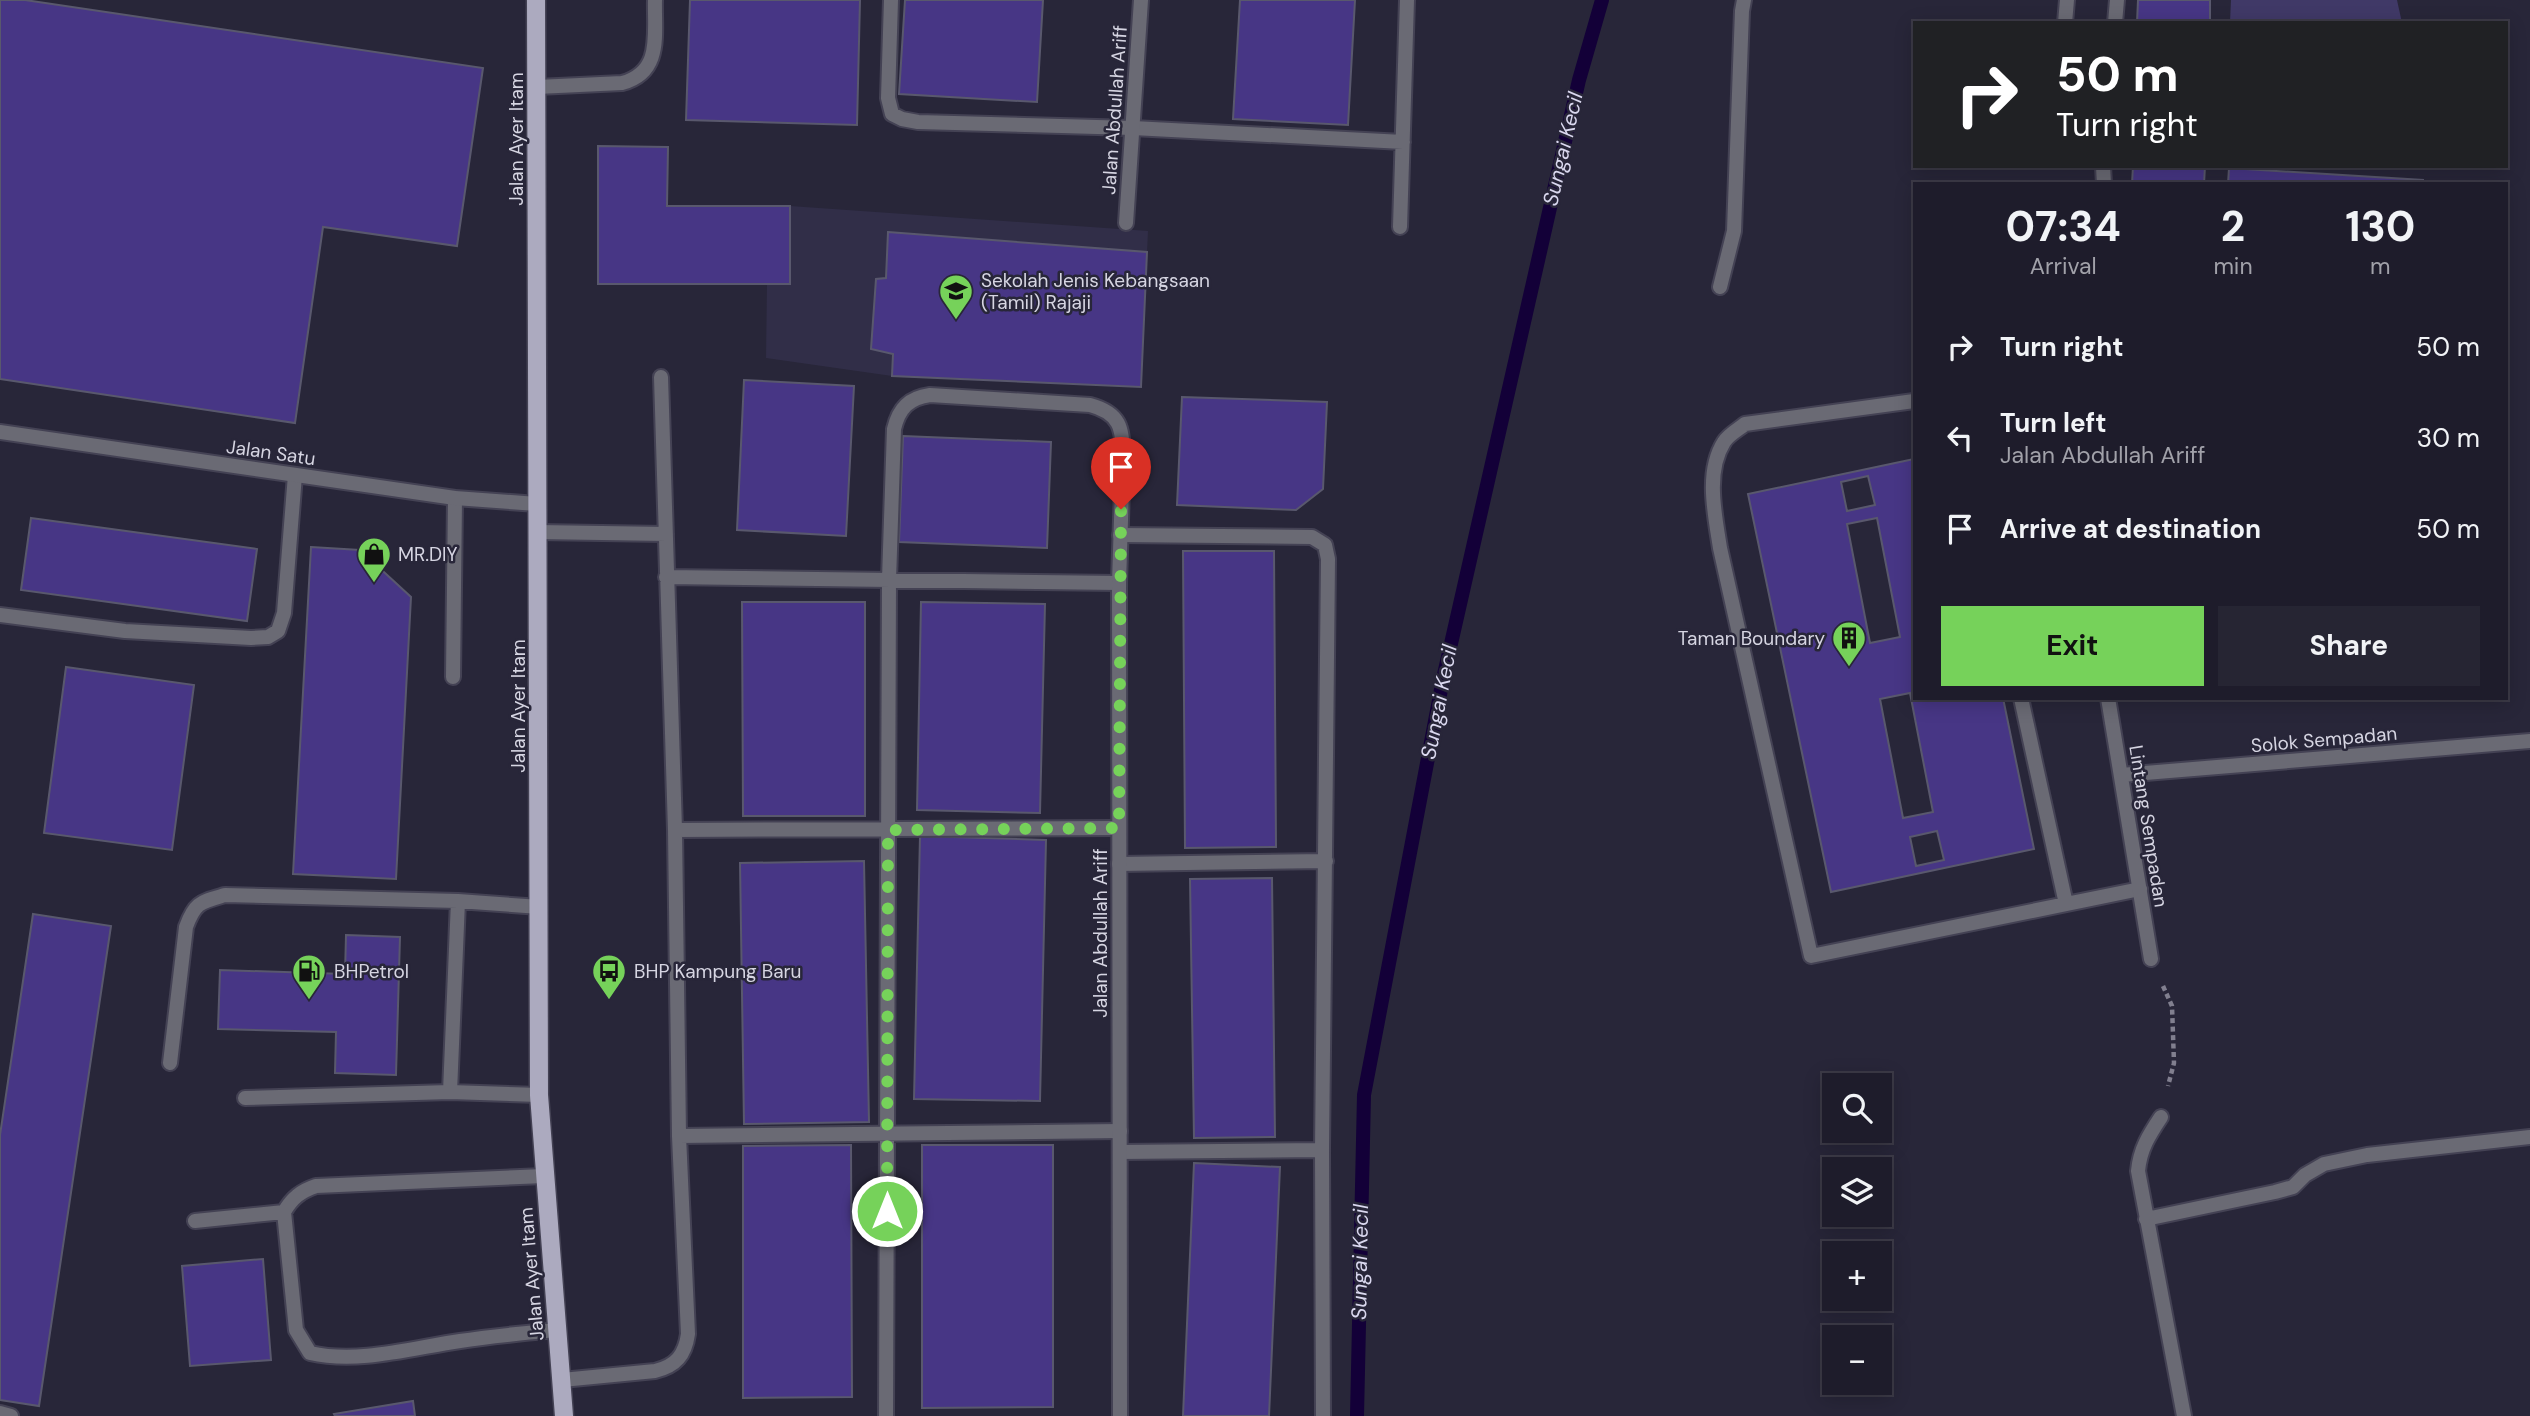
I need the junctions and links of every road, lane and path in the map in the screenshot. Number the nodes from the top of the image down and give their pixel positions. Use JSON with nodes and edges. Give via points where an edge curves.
{"nodes":[{"id":1,"x":536,"y":0,"type":"edge"},
{"id":2,"x":655,"y":0,"type":"edge"},
{"id":3,"x":891,"y":0,"type":"edge"},
{"id":4,"x":1141,"y":0,"type":"edge"},
{"id":5,"x":1407,"y":0,"type":"edge"},
{"id":6,"x":1744,"y":0,"type":"edge"},
{"id":7,"x":2067,"y":0,"type":"edge"},
{"id":8,"x":2117,"y":0,"type":"edge"},
{"id":9,"x":2065,"y":21,"type":"edge"},
{"id":10,"x":2115,"y":21,"type":"edge"},
{"id":11,"x":537,"y":87,"type":"junction"},
{"id":12,"x":1133,"y":128,"type":"junction"},
{"id":13,"x":1403,"y":142,"type":"junction"},
{"id":14,"x":1126,"y":223,"type":"dead end"},
{"id":15,"x":1400,"y":227,"type":"dead end"},
{"id":16,"x":1720,"y":287,"type":"dead end"},
{"id":17,"x":661,"y":377,"type":"dead end"},
{"id":18,"x":1913,"y":401,"type":"edge"},
{"id":19,"x":0,"y":432,"type":"edge"},
{"id":20,"x":296,"y":475,"type":"junction"},
{"id":21,"x":456,"y":498,"type":"junction"},
{"id":22,"x":537,"y":504,"type":"junction"},
{"id":23,"x":537,"y":532,"type":"junction"},
{"id":24,"x":666,"y":534,"type":"junction"},
{"id":25,"x":1120,"y":535,"type":"junction"},
{"id":26,"x":666,"y":577,"type":"junction"},
{"id":27,"x":889,"y":580,"type":"junction"},
{"id":28,"x":1119,"y":583,"type":"junction"},
{"id":29,"x":0,"y":615,"type":"edge"},
{"id":30,"x":453,"y":677,"type":"dead end"},
{"id":31,"x":2021,"y":700,"type":"edge"},
{"id":32,"x":2108,"y":700,"type":"edge"},
{"id":33,"x":2530,"y":741,"type":"edge"},
{"id":34,"x":2121,"y":775,"type":"junction"},
{"id":35,"x":1119,"y":828,"type":"junction"},
{"id":36,"x":675,"y":830,"type":"junction"},
{"id":37,"x":888,"y":830,"type":"junction"},
{"id":38,"x":1326,"y":861,"type":"junction"},
{"id":39,"x":1119,"y":864,"type":"junction"},
{"id":40,"x":2140,"y":889,"type":"junction"},
{"id":41,"x":457,"y":901,"type":"junction"},
{"id":42,"x":2066,"y":904,"type":"junction"},
{"id":43,"x":540,"y":908,"type":"junction"},
{"id":44,"x":2151,"y":959,"type":"joint"},
{"id":45,"x":170,"y":1063,"type":"dead end"},
{"id":46,"x":450,"y":1092,"type":"junction"},
{"id":47,"x":539,"y":1095,"type":"junction"},
{"id":48,"x":244,"y":1098,"type":"dead end"},
{"id":49,"x":2161,"y":1117,"type":"joint"},
{"id":50,"x":1120,"y":1131,"type":"junction"},
{"id":51,"x":887,"y":1134,"type":"junction"},
{"id":52,"x":679,"y":1136,"type":"junction"},
{"id":53,"x":2530,"y":1137,"type":"edge"},
{"id":54,"x":1322,"y":1150,"type":"junction"},
{"id":55,"x":1120,"y":1152,"type":"junction"},
{"id":56,"x":544,"y":1176,"type":"junction"},
{"id":57,"x":284,"y":1212,"type":"junction"},
{"id":58,"x":2146,"y":1219,"type":"junction"},
{"id":59,"x":195,"y":1222,"type":"dead end"},
{"id":60,"x":557,"y":1331,"type":"junction"},
{"id":61,"x":562,"y":1380,"type":"junction"},
{"id":62,"x":0,"y":1413,"type":"edge"},
{"id":63,"x":565,"y":1414,"type":"edge"},
{"id":64,"x":11,"y":1416,"type":"edge"},
{"id":65,"x":886,"y":1416,"type":"edge"},
{"id":66,"x":1120,"y":1416,"type":"edge"},
{"id":67,"x":1323,"y":1416,"type":"edge"},
{"id":68,"x":2184,"y":1416,"type":"edge"}],
"edges":[{"from":1,"to":11,"type":"main road","name":"Jalan Ayer Itam"},
{"from":2,"to":11,"type":"street","via":[[651,62],[635,80]]},
{"from":3,"to":12,"type":"street","via":[[888,98],[892,114],[918,122]]},
{"from":4,"to":12,"type":"street","name":"Jalan Abdullah Ariff"},
{"from":5,"to":13,"type":"street"},
{"from":6,"to":16,"type":"street","via":[[1734,231]]},
{"from":7,"to":9,"type":"street"},
{"from":8,"to":10,"type":"street"},
{"from":11,"to":22,"type":"main road","name":"Jalan Ayer Itam"},
{"from":12,"to":13,"type":"street"},
{"from":12,"to":14,"type":"street","name":"Jalan Abdullah Ariff"},
{"from":13,"to":15,"type":"street"},
{"from":17,"to":24,"type":"street"},
{"from":18,"to":42,"type":"street","via":[[1745,424],[1724,441],[1715,468],[1713,502],[1720,548],[1811,956]]},
{"from":19,"to":20,"type":"street","name":"Jalan Satu"},
{"from":20,"to":21,"type":"street","name":"Jalan Satu"},
{"from":20,"to":29,"type":"street","via":[[284,612],[278,631],[268,637],[125,631]]},
{"from":21,"to":22,"type":"street","name":"Jalan Satu"},
{"from":21,"to":30,"type":"street"},
{"from":22,"to":23,"type":"main road","name":"Jalan Ayer Itam"},
{"from":23,"to":24,"type":"street"},
{"from":23,"to":43,"type":"main road","name":"Jalan Ayer Itam"},
{"from":24,"to":26,"type":"street"},
{"from":25,"to":27,"type":"street","name":"Jalan Abdullah Ariff","via":[[1121,428],[1103,408],[917,397],[897,416],[894,429]]},
{"from":25,"to":28,"type":"street","name":"Jalan Abdullah Ariff"},
{"from":25,"to":38,"type":"street","via":[[1312,537],[1325,545]]},
{"from":26,"to":27,"type":"street"},
{"from":26,"to":36,"type":"street"},
{"from":27,"to":28,"type":"street"},
{"from":27,"to":37,"type":"street","name":"Jalan Abdullah Ariff"},
{"from":28,"to":35,"type":"street","name":"Jalan Abdullah Ariff"},
{"from":31,"to":42,"type":"street"},
{"from":32,"to":34,"type":"street","name":"Lintang Sempadan"},
{"from":33,"to":34,"type":"street","name":"Solok Sempadan"},
{"from":34,"to":40,"type":"street","name":"Lintang Sempadan"},
{"from":35,"to":37,"type":"street"},
{"from":35,"to":39,"type":"street","name":"Jalan Abdullah Ariff"},
{"from":36,"to":37,"type":"street"},
{"from":36,"to":52,"type":"street"},
{"from":37,"to":51,"type":"street","name":"Jalan Abdullah Ariff"},
{"from":38,"to":39,"type":"street"},
{"from":38,"to":54,"type":"street"},
{"from":39,"to":50,"type":"street","name":"Jalan Abdullah Ariff"},
{"from":40,"to":42,"type":"street"},
{"from":40,"to":44,"type":"street","name":"Lintang Sempadan"},
{"from":41,"to":43,"type":"street"},
{"from":41,"to":45,"type":"street","via":[[225,895],[205,900],[192,910],[186,927]]},
{"from":41,"to":46,"type":"street"},
{"from":43,"to":47,"type":"main road","name":"Jalan Ayer Itam"},
{"from":44,"to":49,"type":"path","via":[[2172,1006],[2174,1063]]},
{"from":46,"to":47,"type":"street"},
{"from":46,"to":48,"type":"street"},
{"from":47,"to":56,"type":"main road","name":"Jalan Ayer Itam"},
{"from":49,"to":58,"type":"street","via":[[2140,1154],[2138,1171]]},
{"from":50,"to":51,"type":"street"},
{"from":50,"to":55,"type":"street","name":"Jalan Abdullah Ariff"},
{"from":51,"to":52,"type":"street"},
{"from":51,"to":65,"type":"street","name":"Jalan Abdullah Ariff"},
{"from":52,"to":61,"type":"street","via":[[687,1348],[668,1367]]},
{"from":53,"to":58,"type":"street","via":[[2324,1164],[2284,1190]]},
{"from":54,"to":55,"type":"street"},
{"from":54,"to":67,"type":"street"},
{"from":55,"to":66,"type":"street","name":"Jalan Abdullah Ariff"},
{"from":56,"to":57,"type":"street","via":[[316,1186],[303,1191]]},
{"from":56,"to":60,"type":"main road","name":"Jalan Ayer Itam"},
{"from":57,"to":59,"type":"street"},
{"from":57,"to":60,"type":"street","via":[[296,1330],[310,1353],[352,1357]]},
{"from":58,"to":68,"type":"street"},
{"from":60,"to":61,"type":"main road","name":"Jalan Ayer Itam"},
{"from":61,"to":63,"type":"main road","name":"Jalan Ayer Itam"},
{"from":62,"to":64,"type":"street"}]}
